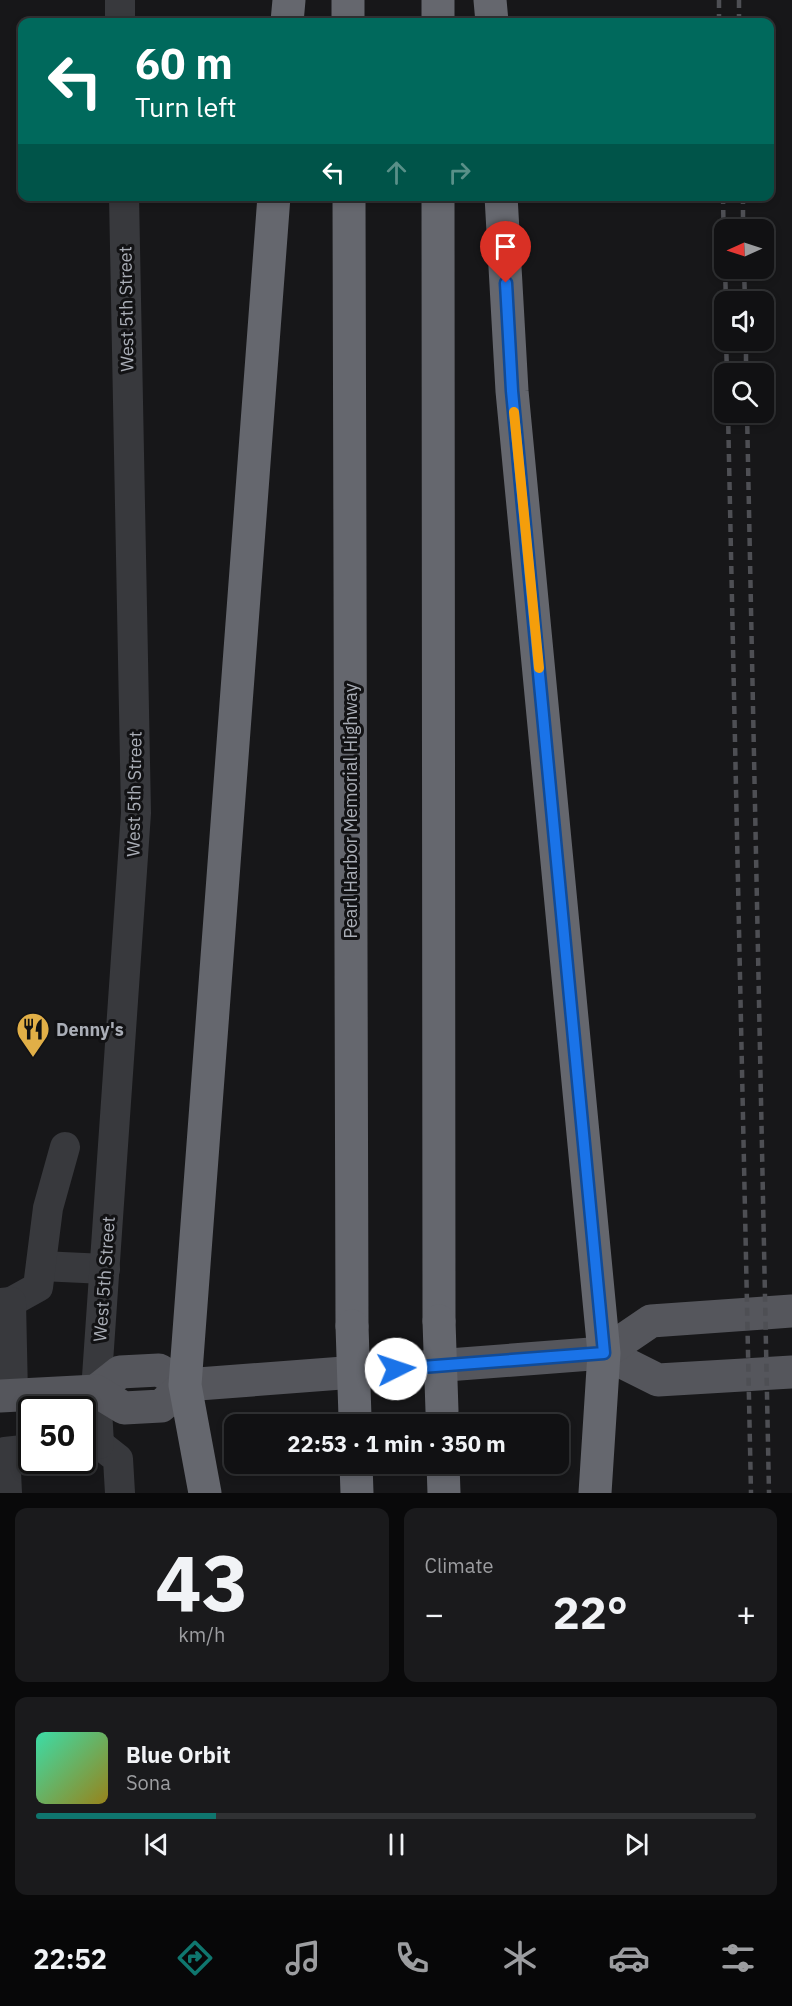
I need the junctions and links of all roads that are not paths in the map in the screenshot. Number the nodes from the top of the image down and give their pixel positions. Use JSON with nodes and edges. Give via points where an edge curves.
{"nodes":[{"id":1,"x":120,"y":0,"type":"edge"},
{"id":2,"x":289,"y":0,"type":"edge"},
{"id":3,"x":348,"y":0,"type":"edge"},
{"id":4,"x":438,"y":0,"type":"edge"},
{"id":5,"x":490,"y":0,"type":"edge"},
{"id":6,"x":120,"y":18,"type":"edge"},
{"id":7,"x":287,"y":18,"type":"edge"},
{"id":8,"x":348,"y":18,"type":"edge"},
{"id":9,"x":438,"y":18,"type":"edge"},
{"id":10,"x":492,"y":18,"type":"edge"},
{"id":11,"x":124,"y":201,"type":"edge"},
{"id":12,"x":274,"y":201,"type":"edge"},
{"id":13,"x":349,"y":201,"type":"edge"},
{"id":14,"x":438,"y":201,"type":"edge"},
{"id":15,"x":501,"y":201,"type":"edge"},
{"id":16,"x":65,"y":1147,"type":"dead end"},
{"id":17,"x":41,"y":1266,"type":"junction"},
{"id":18,"x":105,"y":1269,"type":"junction"},
{"id":19,"x":6,"y":1302,"type":"edge"},
{"id":20,"x":792,"y":1311,"type":"edge"},
{"id":21,"x":604,"y":1353,"type":"junction"},
{"id":22,"x":792,"y":1372,"type":"edge"},
{"id":23,"x":185,"y":1385,"type":"junction"},
{"id":24,"x":96,"y":1391,"type":"junction"},
{"id":25,"x":7,"y":1396,"type":"edge"},
{"id":26,"x":96,"y":1396,"type":"edge"},
{"id":27,"x":355,"y":1414,"type":"edge"},
{"id":28,"x":442,"y":1414,"type":"edge"},
{"id":29,"x":96,"y":1447,"type":"edge"},
{"id":30,"x":18,"y":1451,"type":"edge"},
{"id":31,"x":356,"y":1474,"type":"edge"},
{"id":32,"x":443,"y":1474,"type":"edge"},
{"id":33,"x":7,"y":1493,"type":"edge"},
{"id":34,"x":120,"y":1493,"type":"edge"},
{"id":35,"x":205,"y":1493,"type":"edge"},
{"id":36,"x":357,"y":1493,"type":"edge"},
{"id":37,"x":444,"y":1493,"type":"edge"},
{"id":38,"x":595,"y":1493,"type":"edge"}],
"edges":[{"from":1,"to":6,"type":"street"},
{"from":2,"to":7,"type":"highway"},
{"from":3,"to":8,"type":"highway"},
{"from":4,"to":9,"type":"highway"},
{"from":5,"to":10,"type":"highway"},
{"from":11,"to":18,"type":"street","name":"West 5th Street","via":[[136,813]]},
{"from":12,"to":23,"type":"highway"},
{"from":13,"to":27,"type":"highway","name":"Pearl Harbor Memorial Highway","bridge":true},
{"from":14,"to":28,"type":"highway","bridge":true},
{"from":15,"to":21,"type":"highway","via":[[513,403]]},
{"from":16,"to":17,"type":"street","via":[[48,1208]]},
{"from":17,"to":18,"type":"street"},
{"from":17,"to":19,"type":"street","via":[[38,1287]]},
{"from":18,"to":24,"type":"street","name":"West 5th Street"},
{"from":19,"to":25,"type":"street"},
{"from":20,"to":21,"type":"main road","via":[[651,1321]]},
{"from":21,"to":22,"type":"main road","via":[[658,1380]]},
{"from":21,"to":23,"type":"main road"},
{"from":21,"to":38,"type":"highway"},
{"from":23,"to":24,"type":"main road","via":[[159,1370],[120,1372]]},
{"from":23,"to":35,"type":"highway"},
{"from":24,"to":25,"type":"main road"},
{"from":24,"to":26,"type":"street","name":"West 5th Street"},
{"from":29,"to":34,"type":"street","via":[[118,1459]]},
{"from":30,"to":33,"type":"street","via":[[5,1452]]},
{"from":31,"to":36,"type":"highway"},
{"from":32,"to":37,"type":"highway"}]}
